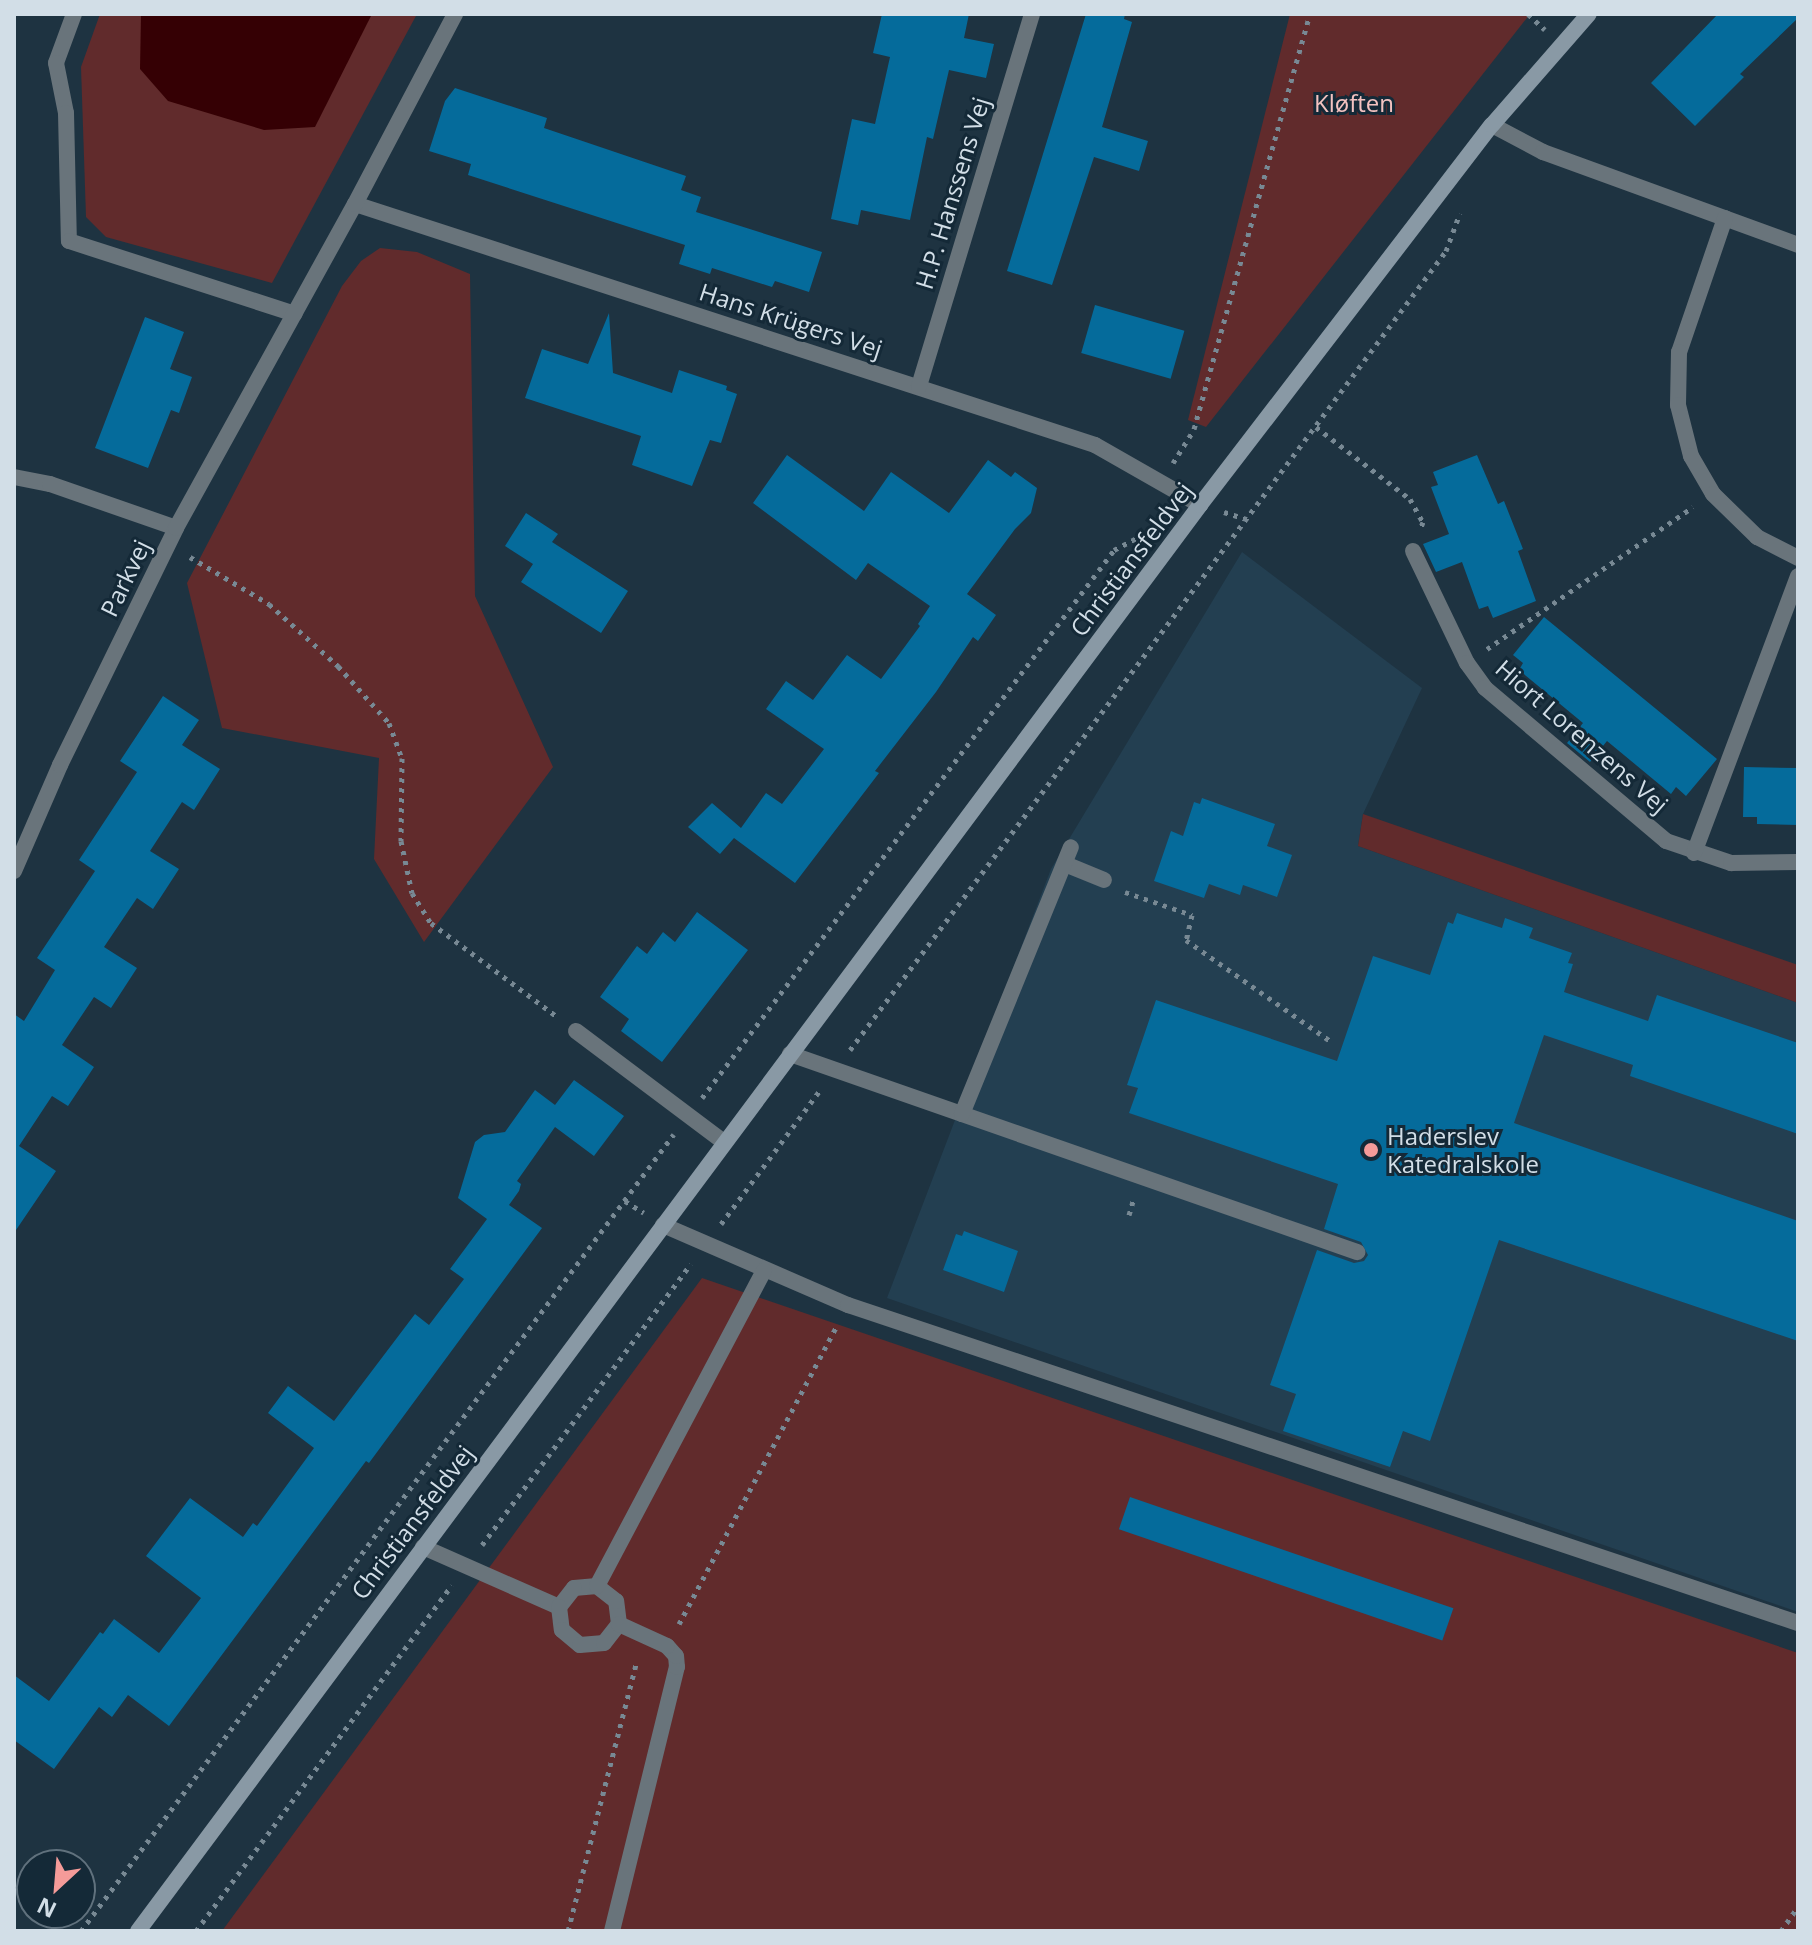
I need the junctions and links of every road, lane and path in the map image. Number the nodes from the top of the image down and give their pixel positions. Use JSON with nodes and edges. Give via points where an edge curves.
{"nodes":[{"id":1,"x":74,"y":14,"type":"edge"},
{"id":2,"x":455,"y":14,"type":"edge"},
{"id":3,"x":1032,"y":14,"type":"edge"},
{"id":4,"x":1310,"y":14,"type":"edge"},
{"id":5,"x":1589,"y":14,"type":"edge"},
{"id":6,"x":1492,"y":125,"type":"junction"},
{"id":7,"x":355,"y":204,"type":"junction"},
{"id":8,"x":1461,"y":209,"type":"dead end"},
{"id":9,"x":1725,"y":218,"type":"junction"},
{"id":10,"x":1798,"y":245,"type":"edge"},
{"id":11,"x":295,"y":314,"type":"junction"},
{"id":12,"x":919,"y":386,"type":"junction"},
{"id":13,"x":1316,"y":427,"type":"junction"},
{"id":14,"x":14,"y":477,"type":"edge"},
{"id":15,"x":1161,"y":483,"type":"junction"},
{"id":16,"x":1713,"y":494,"type":"junction"},
{"id":17,"x":1200,"y":505,"type":"junction"},
{"id":18,"x":176,"y":528,"type":"junction"},
{"id":19,"x":1151,"y":531,"type":"dead end"},
{"id":20,"x":169,"y":544,"type":"junction"},
{"id":21,"x":1413,"y":551,"type":"joint"},
{"id":22,"x":1798,"y":558,"type":"edge"},
{"id":23,"x":1798,"y":576,"type":"edge"},
{"id":24,"x":1467,"y":663,"type":"junction"},
{"id":25,"x":1071,"y":847,"type":"dead end"},
{"id":26,"x":1694,"y":853,"type":"junction"},
{"id":27,"x":1798,"y":862,"type":"edge"},
{"id":28,"x":1065,"y":864,"type":"junction"},
{"id":29,"x":14,"y":871,"type":"edge"},
{"id":30,"x":1104,"y":880,"type":"joint"},
{"id":31,"x":576,"y":1031,"type":"joint"},
{"id":32,"x":1333,"y":1043,"type":"dead end"},
{"id":33,"x":790,"y":1054,"type":"junction"},
{"id":34,"x":835,"y":1070,"type":"junction"},
{"id":35,"x":962,"y":1114,"type":"junction"},
{"id":36,"x":688,"y":1116,"type":"junction"},
{"id":37,"x":724,"y":1142,"type":"junction"},
{"id":38,"x":663,"y":1225,"type":"junction"},
{"id":39,"x":705,"y":1244,"type":"junction"},
{"id":40,"x":1357,"y":1252,"type":"dead end"},
{"id":41,"x":764,"y":1271,"type":"junction"},
{"id":42,"x":848,"y":1305,"type":"junction"},
{"id":43,"x":423,"y":1547,"type":"junction"},
{"id":44,"x":466,"y":1566,"type":"junction"},
{"id":45,"x":597,"y":1586,"type":"junction"},
{"id":46,"x":559,"y":1607,"type":"junction"},
{"id":47,"x":1798,"y":1623,"type":"edge"},
{"id":48,"x":619,"y":1624,"type":"junction"},
{"id":49,"x":667,"y":1646,"type":"junction"},
{"id":50,"x":636,"y":1665,"type":"dead end"},
{"id":51,"x":1798,"y":1907,"type":"edge"},
{"id":52,"x":81,"y":1931,"type":"edge"},
{"id":53,"x":138,"y":1931,"type":"edge"},
{"id":54,"x":196,"y":1931,"type":"edge"},
{"id":55,"x":568,"y":1931,"type":"edge"},
{"id":56,"x":612,"y":1931,"type":"edge"},
{"id":57,"x":1781,"y":1931,"type":"edge"}],
"edges":[{"from":1,"to":11,"type":"street","via":[[56,63],[66,113],[69,241]]},
{"from":2,"to":7,"type":"street","name":"Parkvej"},
{"from":3,"to":12,"type":"street","name":"H.P. Hanssens Vej"},
{"from":4,"to":15,"type":"path","via":[[1194,429]]},
{"from":5,"to":6,"type":"street","name":"Christiansfeldvej"},
{"from":6,"to":9,"type":"street","via":[[1543,152]]},
{"from":6,"to":17,"type":"street","name":"Christiansfeldvej"},
{"from":7,"to":11,"type":"street","name":"Parkvej"},
{"from":7,"to":12,"type":"street","name":"Hans Krügers Vej"},
{"from":8,"to":13,"type":"path","via":[[1446,251]]},
{"from":9,"to":10,"type":"street"},
{"from":9,"to":16,"type":"street","via":[[1679,352],[1678,405],[1691,456]]},
{"from":11,"to":18,"type":"street","name":"Parkvej"},
{"from":12,"to":15,"type":"street","name":"Hans Krügers Vej","via":[[1095,445]]},
{"from":13,"to":21,"type":"path","via":[[1410,499],[1423,522]]},
{"from":13,"to":34,"type":"path"},
{"from":14,"to":18,"type":"street","via":[[50,484]]},
{"from":15,"to":17,"type":"street","name":"Hans Krügers Vej"},
{"from":16,"to":22,"type":"street","via":[[1757,537]]},
{"from":16,"to":24,"type":"path"},
{"from":17,"to":33,"type":"street","name":"Christiansfeldvej"},
{"from":18,"to":20,"type":"street","name":"Parkvej"},
{"from":19,"to":36,"type":"path","via":[[1114,550]]},
{"from":20,"to":29,"type":"street","name":"Parkvej"},
{"from":20,"to":31,"type":"path","via":[[269,604],[338,666],[389,723],[402,758],[401,841],[412,893],[431,923]]},
{"from":21,"to":24,"type":"street","name":"Hiort Lorenzens Vej"},
{"from":23,"to":26,"type":"street"},
{"from":24,"to":26,"type":"street","name":"Hiort Lorenzens Vej","via":[[1485,688],[1666,841]]},
{"from":25,"to":28,"type":"street"},
{"from":26,"to":27,"type":"street","name":"Hiort Lorenzens Vej","via":[[1731,863]]},
{"from":28,"to":30,"type":"street"},
{"from":28,"to":35,"type":"street"},
{"from":30,"to":32,"type":"path","via":[[1192,915],[1186,940]]},
{"from":31,"to":36,"type":"street"},
{"from":33,"to":34,"type":"street"},
{"from":33,"to":37,"type":"street","name":"Christiansfeldvej"},
{"from":34,"to":35,"type":"street"},
{"from":34,"to":39,"type":"path"},
{"from":35,"to":40,"type":"street"},
{"from":36,"to":37,"type":"street"},
{"from":36,"to":52,"type":"path"},
{"from":37,"to":38,"type":"street","name":"Christiansfeldvej"},
{"from":38,"to":39,"type":"street"},
{"from":38,"to":43,"type":"street","name":"Christiansfeldvej"},
{"from":39,"to":41,"type":"street"},
{"from":39,"to":44,"type":"path"},
{"from":41,"to":42,"type":"street"},
{"from":41,"to":45,"type":"street"},
{"from":42,"to":47,"type":"street"},
{"from":42,"to":49,"type":"path"},
{"from":43,"to":44,"type":"street"},
{"from":43,"to":53,"type":"street","name":"Christiansfeldvej"},
{"from":44,"to":46,"type":"street"},
{"from":44,"to":54,"type":"path"},
{"from":45,"to":46,"type":"street","via":[[574,1588]]},
{"from":45,"to":48,"type":"street","via":[[616,1601]]},
{"from":46,"to":48,"type":"street","via":[[562,1630],[580,1645],[604,1643]]},
{"from":48,"to":49,"type":"street"},
{"from":49,"to":56,"type":"street","via":[[677,1667]]},
{"from":50,"to":55,"type":"path"},
{"from":51,"to":57,"type":"path"}]}
